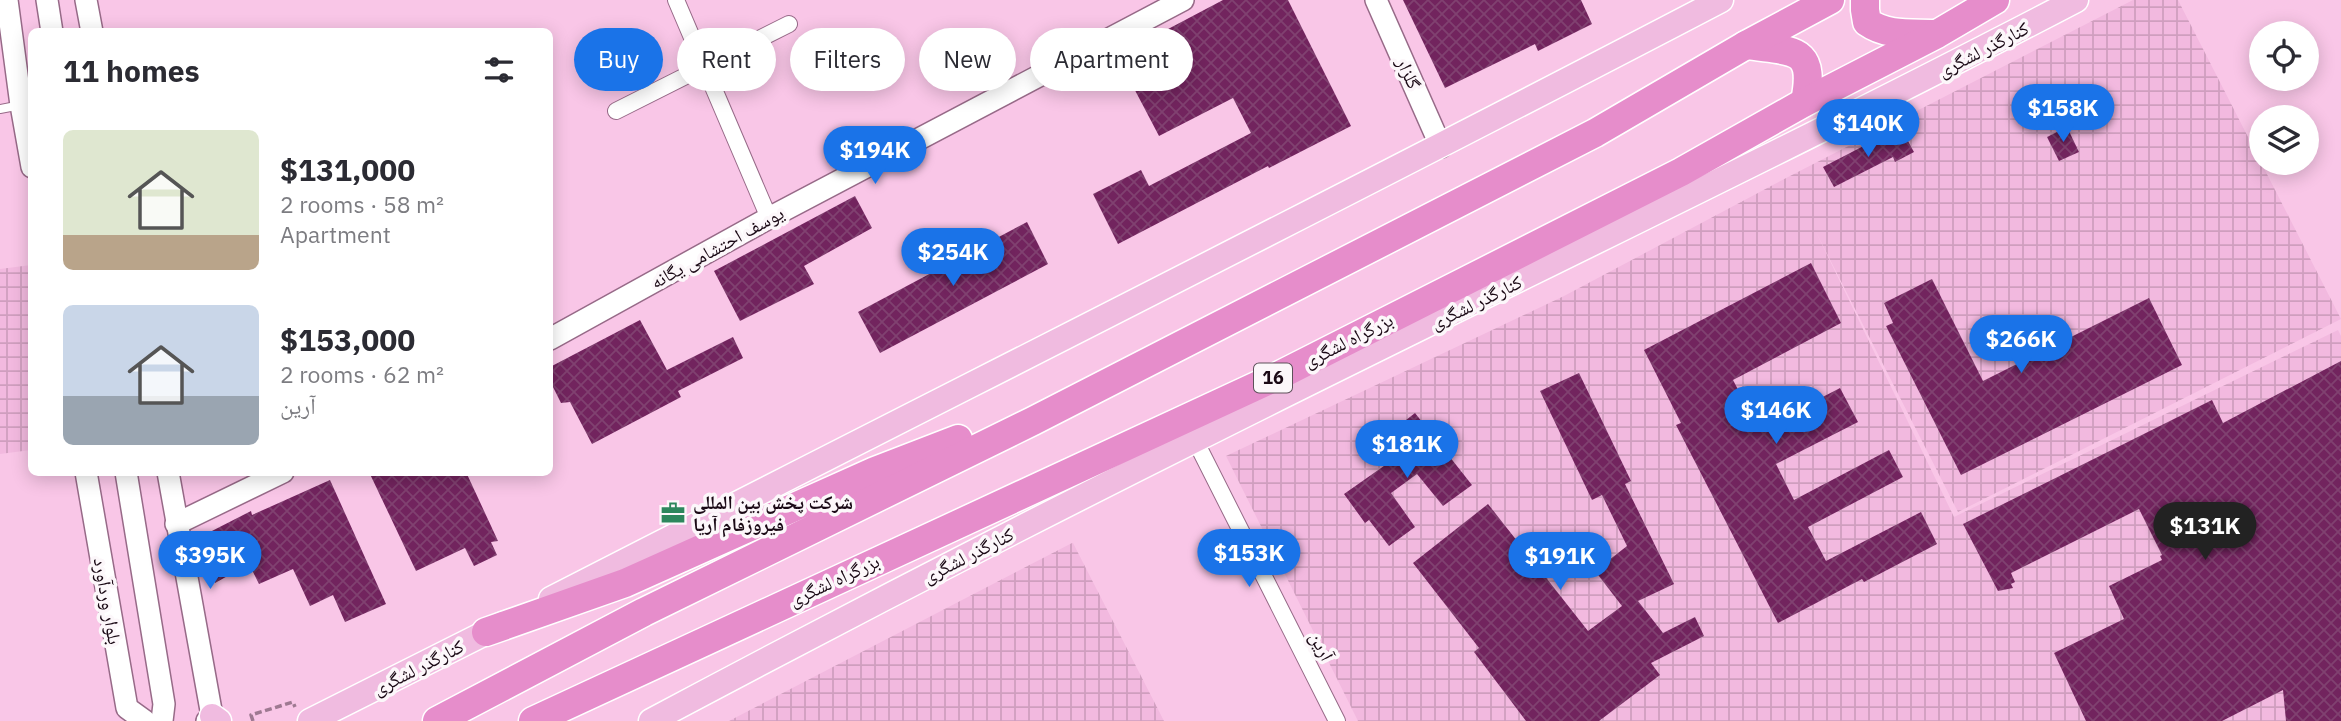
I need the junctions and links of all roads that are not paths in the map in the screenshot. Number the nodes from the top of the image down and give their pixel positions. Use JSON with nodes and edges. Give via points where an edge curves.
{"nodes":[{"id":1,"x":7,"y":0,"type":"edge"},
{"id":2,"x":47,"y":0,"type":"edge"},
{"id":3,"x":86,"y":0,"type":"edge"},
{"id":4,"x":676,"y":0,"type":"edge"},
{"id":5,"x":1183,"y":0,"type":"edge"},
{"id":6,"x":1376,"y":0,"type":"edge"},
{"id":7,"x":1721,"y":0,"type":"edge"},
{"id":8,"x":1830,"y":0,"type":"edge"},
{"id":9,"x":1865,"y":0,"type":"edge"},
{"id":10,"x":1995,"y":0,"type":"edge"},
{"id":11,"x":2076,"y":0,"type":"edge"},
{"id":12,"x":789,"y":24,"type":"dead end"},
{"id":13,"x":51,"y":28,"type":"edge"},
{"id":14,"x":91,"y":28,"type":"edge"},
{"id":15,"x":688,"y":28,"type":"edge"},
{"id":16,"x":776,"y":31,"type":"edge"},
{"id":17,"x":1937,"y":34,"type":"junction"},
{"id":18,"x":1746,"y":46,"type":"junction"},
{"id":19,"x":677,"y":81,"type":"edge"},
{"id":20,"x":715,"y":91,"type":"edge"},
{"id":21,"x":1805,"y":102,"type":"junction"},
{"id":22,"x":10,"y":107,"type":"edge"},
{"id":23,"x":616,"y":111,"type":"dead end"},
{"id":24,"x":1441,"y":147,"type":"junction"},
{"id":25,"x":28,"y":156,"type":"edge"},
{"id":26,"x":769,"y":218,"type":"junction"},
{"id":27,"x":553,"y":337,"type":"edge"},
{"id":28,"x":1032,"y":421,"type":"junction"},
{"id":29,"x":1195,"y":440,"type":"junction"},
{"id":30,"x":87,"y":476,"type":"edge"},
{"id":31,"x":127,"y":476,"type":"edge"},
{"id":32,"x":169,"y":476,"type":"edge"},
{"id":33,"x":275,"y":476,"type":"edge"},
{"id":34,"x":176,"y":524,"type":"junction"},
{"id":35,"x":486,"y":632,"type":"junction"},
{"id":36,"x":212,"y":719,"type":"edge"},
{"id":37,"x":145,"y":721,"type":"edge"},
{"id":38,"x":162,"y":721,"type":"edge"},
{"id":39,"x":310,"y":721,"type":"edge"},
{"id":40,"x":437,"y":721,"type":"edge"},
{"id":41,"x":533,"y":721,"type":"edge"},
{"id":42,"x":651,"y":721,"type":"edge"},
{"id":43,"x":1337,"y":721,"type":"edge"}],
"edges":[{"from":1,"to":22,"type":"street"},
{"from":2,"to":13,"type":"street"},
{"from":3,"to":14,"type":"street"},
{"from":4,"to":15,"type":"street"},
{"from":5,"to":26,"type":"street","name":"یوسف احتشامی یگانه"},
{"from":6,"to":24,"type":"street","name":"گلزار"},
{"from":7,"to":24,"type":"main road","name":"کنارگذر لشگری"},
{"from":8,"to":18,"type":"highway"},
{"from":9,"to":17,"type":"highway","via":[[1867,22],[1878,30]]},
{"from":10,"to":17,"type":"highway","name":"بزرگراه لشگری","number":"16"},
{"from":11,"to":29,"type":"main road","name":"کنارگذر لشگری"},
{"from":12,"to":16,"type":"street"},
{"from":17,"to":21,"type":"highway","name":"بزرگراه لشگری","number":"16"},
{"from":18,"to":21,"type":"highway","via":[[1799,55],[1809,70]]},
{"from":18,"to":28,"type":"highway","via":[[1595,134]]},
{"from":19,"to":23,"type":"street"},
{"from":20,"to":26,"type":"street"},
{"from":21,"to":41,"type":"highway","name":"بزرگراه لشگری","number":"16","via":[[1681,172],[1276,377]]},
{"from":22,"to":25,"type":"street"},
{"from":24,"to":35,"type":"main road","name":"کنارگذر لشگری"},
{"from":26,"to":27,"type":"street","name":"یوسف احتشامی یگانه"},
{"from":28,"to":35,"type":"highway","via":[[958,439],[875,471],[625,583]]},
{"from":28,"to":40,"type":"highway","via":[[644,612]]},
{"from":29,"to":42,"type":"main road","name":"کنارگذر لشگری"},
{"from":29,"to":43,"type":"street","name":"آرین"},
{"from":30,"to":37,"type":"street","name":"بلوار وردآورد","via":[[127,708]]},
{"from":31,"to":38,"type":"street","name":"بلوار وردآورد","via":[[164,704]]},
{"from":32,"to":34,"type":"street"},
{"from":33,"to":34,"type":"street"},
{"from":34,"to":36,"type":"street"},
{"from":35,"to":39,"type":"main road","name":"کنارگذر لشگری"}]}
